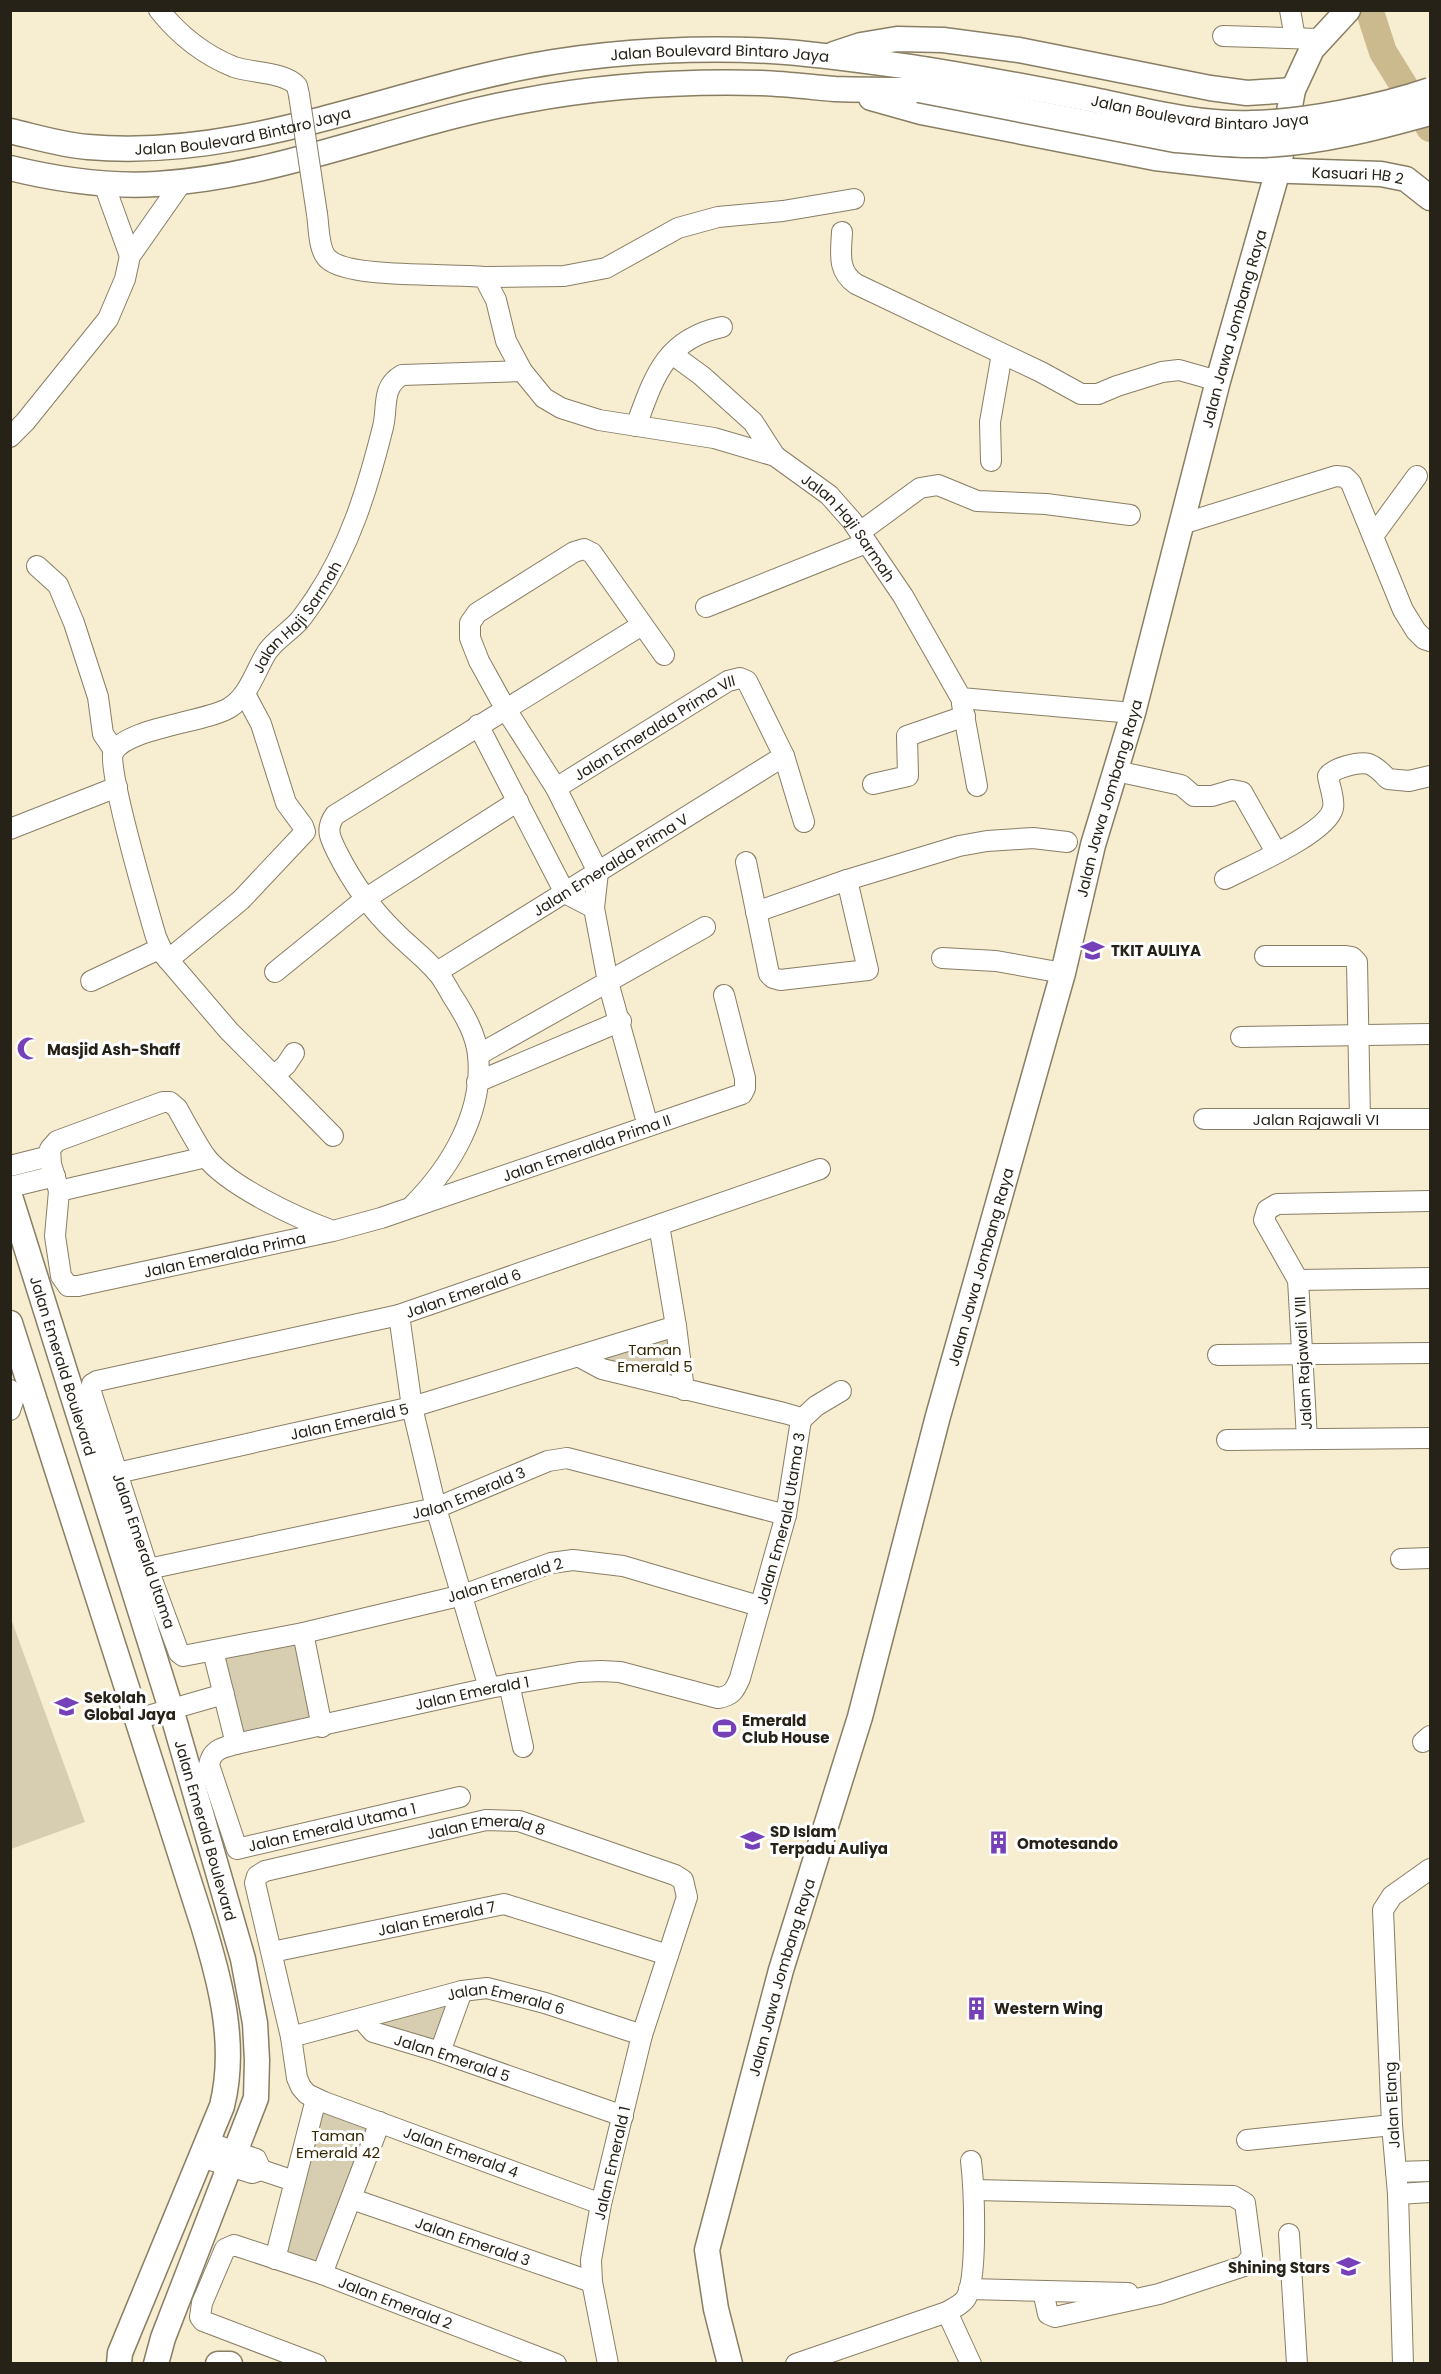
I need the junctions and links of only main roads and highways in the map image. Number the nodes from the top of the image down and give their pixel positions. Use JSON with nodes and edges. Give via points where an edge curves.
{"nodes":[{"id":1,"x":1348,"y":10,"type":"edge"},
{"id":2,"x":826,"y":56,"type":"junction"},
{"id":3,"x":921,"y":79,"type":"junction"},
{"id":4,"x":838,"y":89,"type":"junction"},
{"id":5,"x":1293,"y":90,"type":"junction"},
{"id":6,"x":1431,"y":90,"type":"edge"},
{"id":7,"x":1431,"y":113,"type":"edge"},
{"id":8,"x":10,"y":131,"type":"edge"},
{"id":9,"x":10,"y":168,"type":"edge"},
{"id":10,"x":1278,"y":170,"type":"junction"},
{"id":11,"x":1431,"y":198,"type":"edge"},
{"id":12,"x":10,"y":1196,"type":"edge"},
{"id":13,"x":10,"y":1323,"type":"edge"},
{"id":14,"x":119,"y":2358,"type":"edge"},
{"id":15,"x":158,"y":2362,"type":"edge"},
{"id":16,"x":218,"y":2364,"type":"edge"},
{"id":17,"x":230,"y":2364,"type":"edge"},
{"id":18,"x":730,"y":2364,"type":"edge"}],
"edges":[{"from":1,"to":5,"type":"main road","name":"Jalan Jawa Jombang Raya","via":[[1319,39]]},
{"from":2,"to":3,"type":"main road","name":"Jalan Boulevard Bintaro Jaya"},
{"from":2,"to":5,"type":"main road","via":[[897,39],[943,40],[1020,50],[1210,88],[1247,93]]},
{"from":2,"to":8,"type":"main road","name":"Jalan Boulevard Bintaro Jaya","via":[[719,50],[554,62],[422,91],[276,131],[209,143],[87,147]]},
{"from":3,"to":4,"type":"main road","name":"Jalan Boulevard Bintaro Jaya"},
{"from":3,"to":6,"type":"main road","name":"Jalan Boulevard Bintaro Jaya","bridge":true,"via":[[1012,83],[1202,121],[1252,123],[1315,117]]},
{"from":3,"to":7,"type":"main road","name":"Jalan Boulevard Bintaro Jaya","bridge":true,"via":[[1175,140],[1215,143],[1262,145],[1324,138]]},
{"from":4,"to":9,"type":"main road","name":"Jalan Boulevard Bintaro Jaya","via":[[761,83],[661,85],[522,100],[286,164],[182,182],[104,184],[68,181]]},
{"from":4,"to":10,"type":"main road","name":"Kasuari HB 2","via":[[921,112],[1155,158]]},
{"from":5,"to":10,"type":"main road","name":"Jalan Jawa Jombang Raya"},
{"from":10,"to":11,"type":"main road","name":"Kasuari HB 2","via":[[1381,174],[1406,179]]},
{"from":10,"to":18,"type":"main road","name":"Jalan Jawa Jombang Raya","via":[[1218,381],[1133,713],[1093,845],[1063,972],[938,1416],[860,1717],[781,1970],[707,2250]]},
{"from":12,"to":15,"type":"main road","name":"Jalan Emerald Boulevard","via":[[172,1715],[243,1959],[255,2023],[256,2098]]},
{"from":13,"to":14,"type":"main road","name":"Jalan Emerald Boulevard","via":[[223,1998],[226,2091]]},
{"from":14,"to":15,"type":"main road"},
{"from":16,"to":17,"type":"main road"}]}
